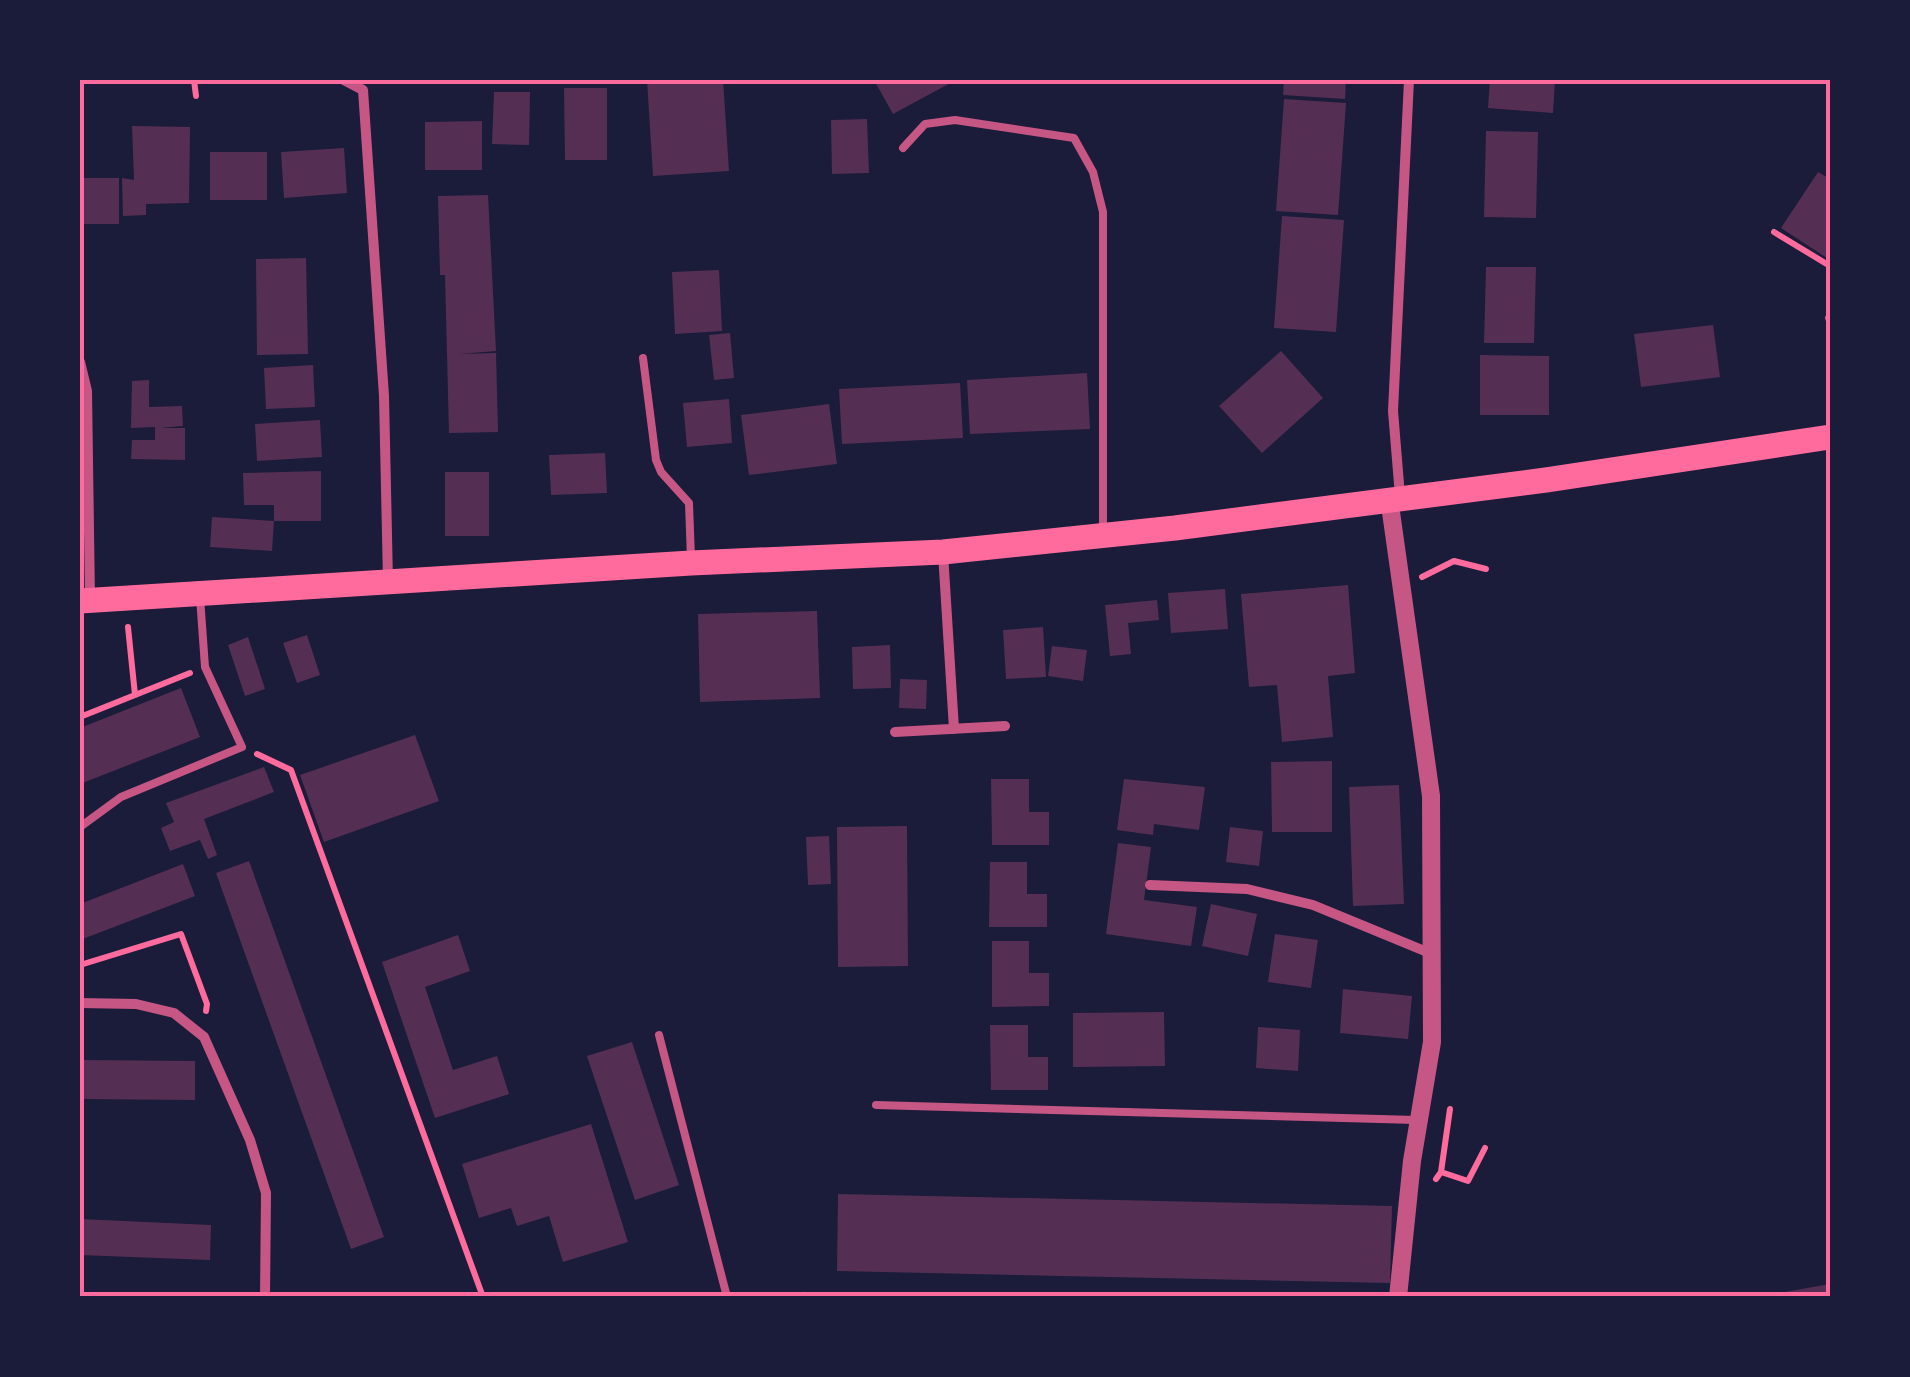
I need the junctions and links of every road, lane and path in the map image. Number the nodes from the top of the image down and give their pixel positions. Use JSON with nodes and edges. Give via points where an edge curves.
{"nodes":[{"id":1,"x":194,"y":80,"type":"edge"},
{"id":2,"x":344,"y":80,"type":"edge"},
{"id":3,"x":1410,"y":80,"type":"edge"},
{"id":4,"x":196,"y":96,"type":"dead end"},
{"id":5,"x":903,"y":148,"type":"dead end"},
{"id":6,"x":1774,"y":232,"type":"dead end"},
{"id":7,"x":1830,"y":266,"type":"edge"},
{"id":8,"x":643,"y":358,"type":"dead end"},
{"id":9,"x":80,"y":362,"type":"edge"},
{"id":10,"x":1830,"y":438,"type":"edge"},
{"id":11,"x":1394,"y":497,"type":"junction"},
{"id":12,"x":1104,"y":535,"type":"junction"},
{"id":13,"x":943,"y":552,"type":"junction"},
{"id":14,"x":691,"y":563,"type":"junction"},
{"id":15,"x":1486,"y":569,"type":"dead end"},
{"id":16,"x":388,"y":582,"type":"junction"},
{"id":17,"x":200,"y":592,"type":"junction"},
{"id":18,"x":1402,"y":592,"type":"junction"},
{"id":19,"x":125,"y":599,"type":"junction"},
{"id":20,"x":85,"y":601,"type":"edge"},
{"id":21,"x":205,"y":668,"type":"junction"},
{"id":22,"x":135,"y":695,"type":"junction"},
{"id":23,"x":80,"y":717,"type":"edge"},
{"id":24,"x":1005,"y":726,"type":"dead end"},
{"id":25,"x":954,"y":729,"type":"junction"},
{"id":26,"x":895,"y":732,"type":"dead end"},
{"id":27,"x":242,"y":747,"type":"junction"},
{"id":28,"x":80,"y":826,"type":"edge"},
{"id":29,"x":1150,"y":885,"type":"dead end"},
{"id":30,"x":1432,"y":954,"type":"junction"},
{"id":31,"x":80,"y":966,"type":"edge"},
{"id":32,"x":80,"y":1003,"type":"edge"},
{"id":33,"x":659,"y":1036,"type":"dead end"},
{"id":34,"x":204,"y":1037,"type":"junction"},
{"id":35,"x":876,"y":1105,"type":"dead end"},
{"id":36,"x":1421,"y":1120,"type":"junction"},
{"id":37,"x":1485,"y":1148,"type":"dead end"},
{"id":38,"x":1441,"y":1172,"type":"dead end"},
{"id":39,"x":265,"y":1297,"type":"edge"},
{"id":40,"x":483,"y":1297,"type":"edge"},
{"id":41,"x":727,"y":1297,"type":"edge"},
{"id":42,"x":1398,"y":1297,"type":"edge"}],
"edges":[{"from":1,"to":4,"type":"path"},
{"from":2,"to":16,"type":"street","via":[[364,90],[384,396]]},
{"from":3,"to":11,"type":"street"},
{"from":5,"to":12,"type":"lane","via":[[925,124],[955,120],[1074,138],[1093,172],[1103,212]]},
{"from":6,"to":7,"type":"path"},
{"from":8,"to":14,"type":"lane","via":[[656,460],[690,503]]},
{"from":9,"to":20,"type":"street","via":[[87,391]]},
{"from":10,"to":11,"type":"main road"},
{"from":11,"to":12,"type":"main road"},
{"from":11,"to":18,"type":"street"},
{"from":12,"to":13,"type":"main road"},
{"from":13,"to":14,"type":"main road"},
{"from":13,"to":25,"type":"street"},
{"from":14,"to":16,"type":"main road"},
{"from":15,"to":18,"type":"path","via":[[1454,562]]},
{"from":16,"to":17,"type":"main road"},
{"from":17,"to":19,"type":"main road"},
{"from":17,"to":21,"type":"lane"},
{"from":18,"to":30,"type":"street","via":[[1431,796]]},
{"from":19,"to":20,"type":"main road"},
{"from":19,"to":22,"type":"path"},
{"from":21,"to":22,"type":"path"},
{"from":21,"to":27,"type":"lane"},
{"from":22,"to":23,"type":"path"},
{"from":24,"to":25,"type":"street"},
{"from":25,"to":26,"type":"street"},
{"from":27,"to":28,"type":"lane","via":[[121,797]]},
{"from":27,"to":40,"type":"path","via":[[291,770]]},
{"from":29,"to":30,"type":"street","via":[[1247,889]]},
{"from":30,"to":36,"type":"street","via":[[1432,1042]]},
{"from":31,"to":34,"type":"path","via":[[181,934],[206,1004]]},
{"from":32,"to":34,"type":"street","via":[[174,1012]]},
{"from":33,"to":41,"type":"lane"},
{"from":34,"to":39,"type":"street","via":[[266,1193]]},
{"from":35,"to":36,"type":"lane"},
{"from":36,"to":42,"type":"street"},
{"from":37,"to":38,"type":"path","via":[[1468,1181]]}]}
